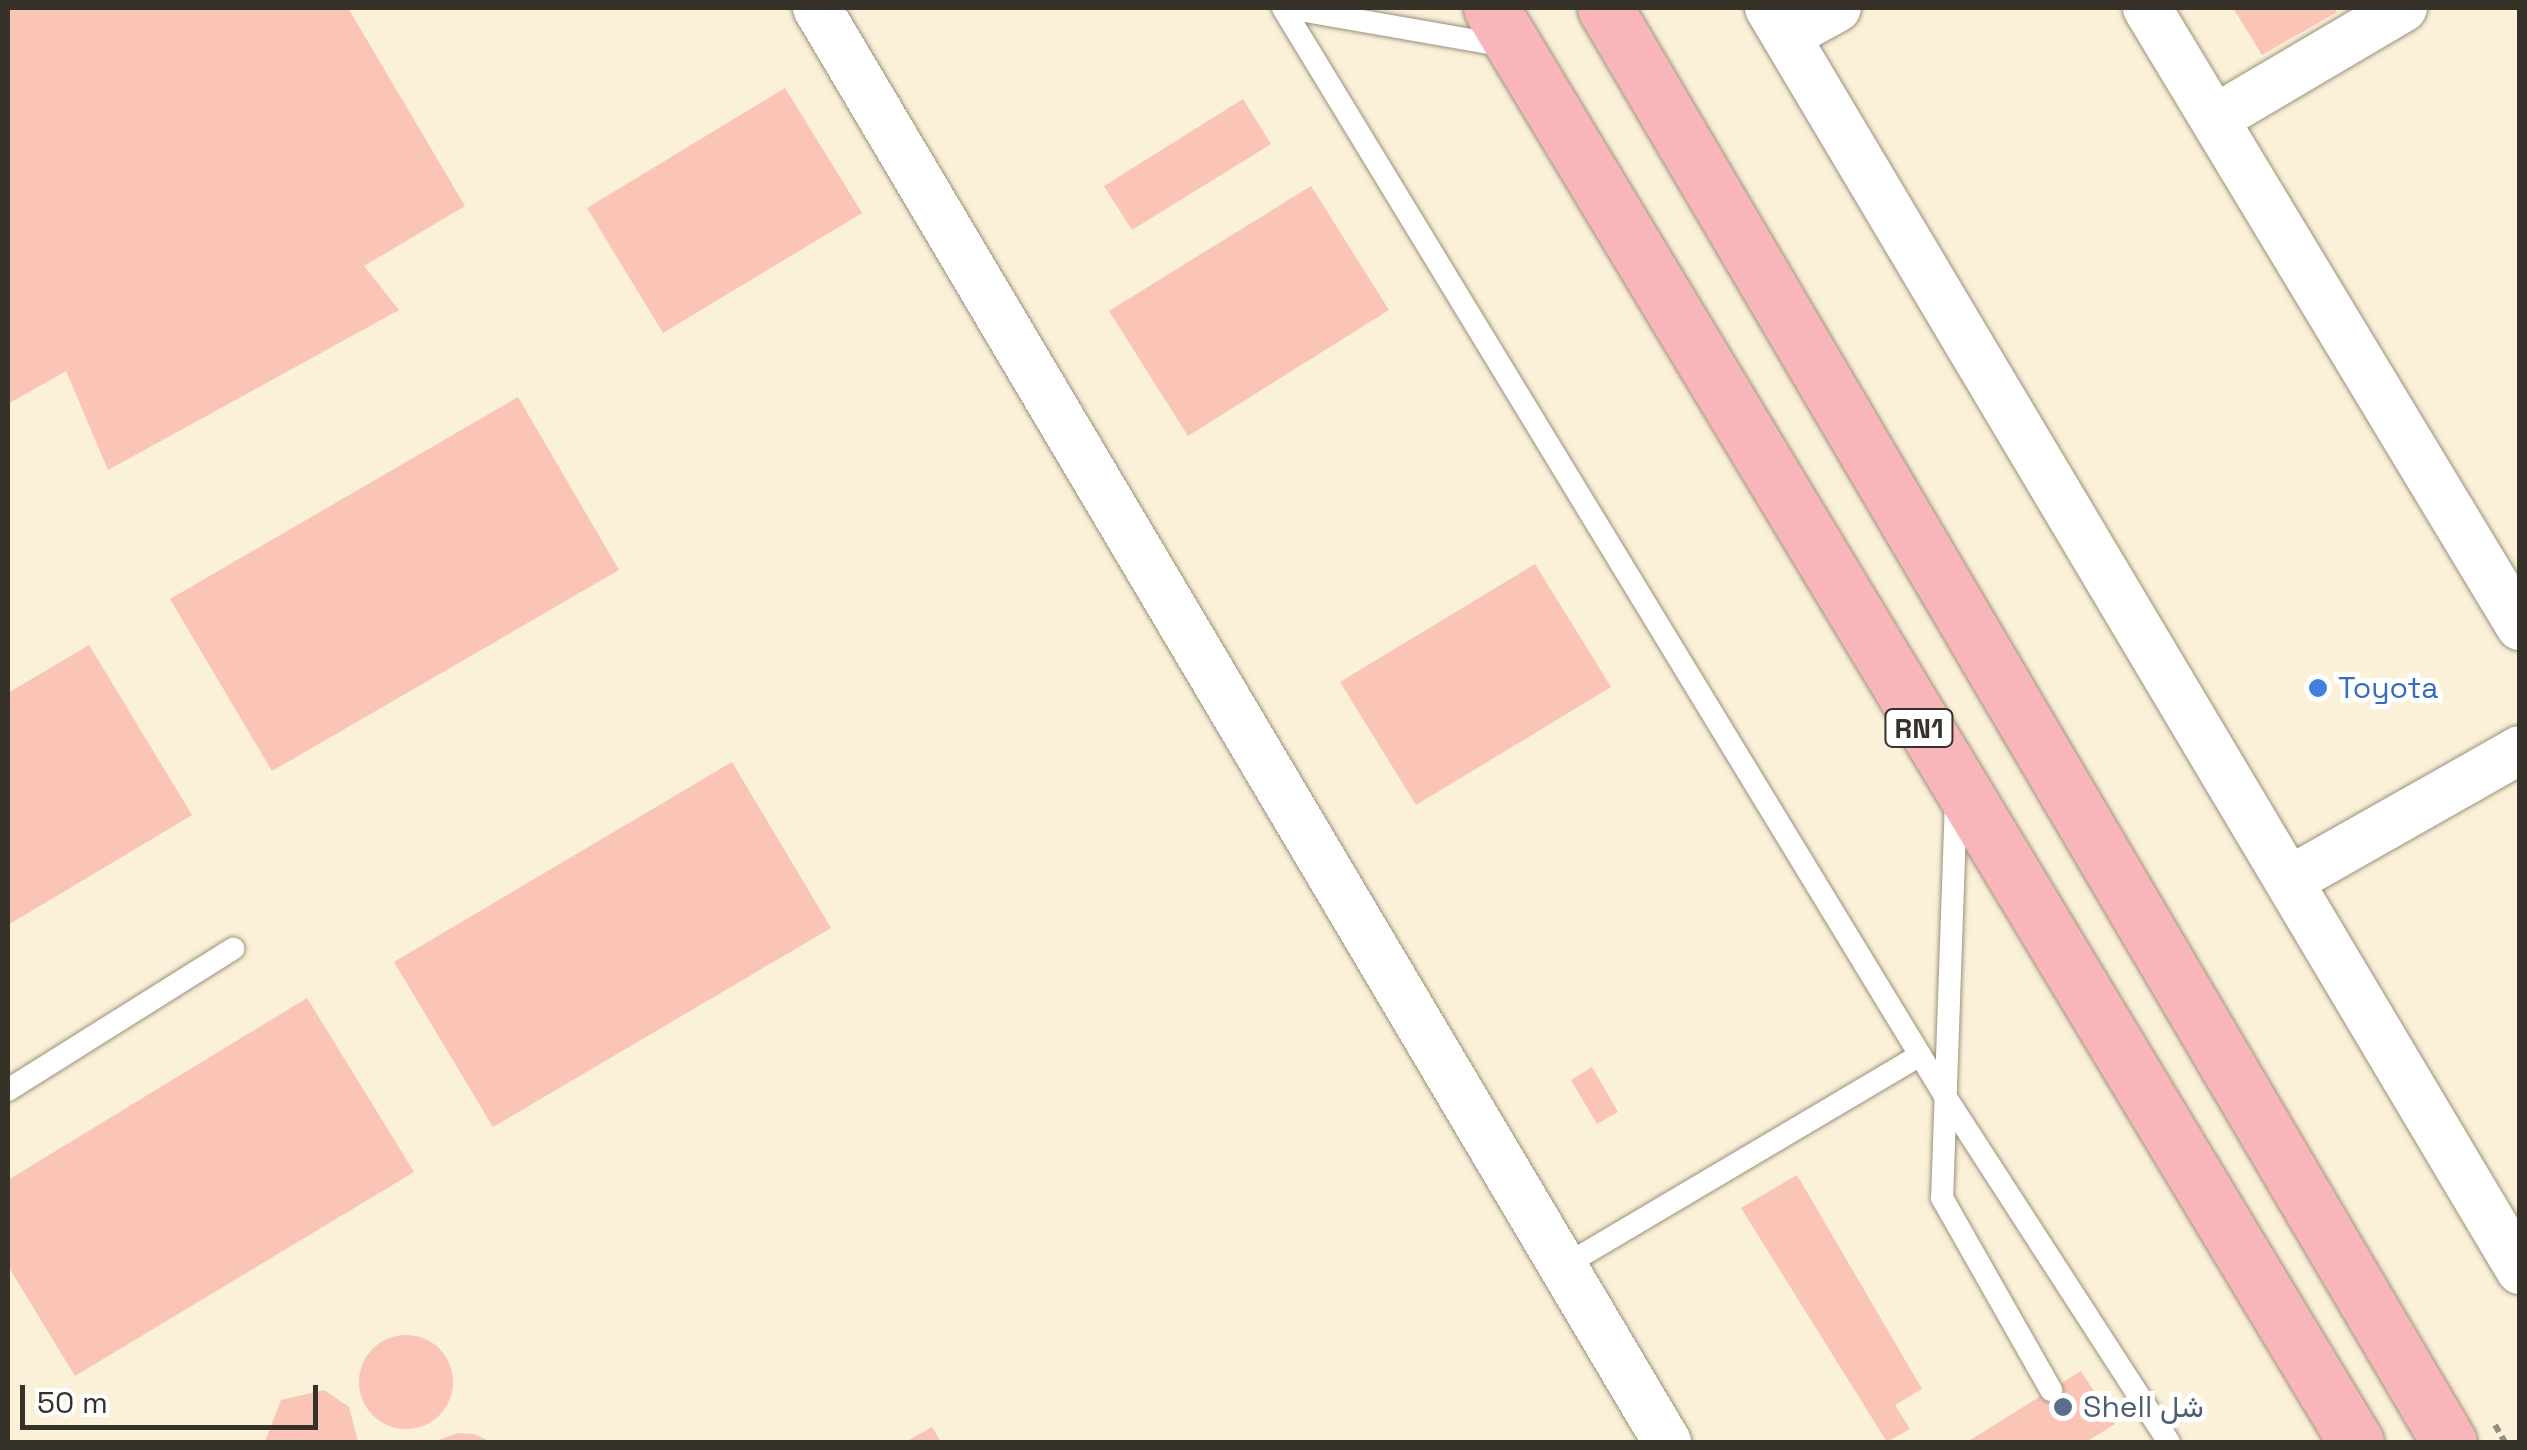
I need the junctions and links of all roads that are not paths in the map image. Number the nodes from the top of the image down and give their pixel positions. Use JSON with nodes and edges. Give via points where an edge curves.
{"nodes":[{"id":1,"x":817,"y":8,"type":"edge"},
{"id":2,"x":1285,"y":8,"type":"edge"},
{"id":3,"x":1605,"y":8,"type":"edge"},
{"id":4,"x":1837,"y":8,"type":"edge"},
{"id":5,"x":2148,"y":8,"type":"edge"},
{"id":6,"x":2402,"y":8,"type":"edge"},
{"id":7,"x":1778,"y":22,"type":"edge"},
{"id":8,"x":1503,"y":28,"type":"edge"},
{"id":9,"x":2216,"y":118,"type":"junction"},
{"id":10,"x":2520,"y":626,"type":"edge"},
{"id":11,"x":2520,"y":750,"type":"edge"},
{"id":12,"x":1956,"y":791,"type":"junction"},
{"id":13,"x":2292,"y":879,"type":"junction"},
{"id":14,"x":233,"y":948,"type":"dead end"},
{"id":15,"x":1920,"y":1055,"type":"junction"},
{"id":16,"x":8,"y":1090,"type":"edge"},
{"id":17,"x":1945,"y":1096,"type":"junction"},
{"id":18,"x":1562,"y":1267,"type":"junction"},
{"id":19,"x":2520,"y":1270,"type":"edge"},
{"id":20,"x":2050,"y":1390,"type":"dead end"},
{"id":21,"x":1667,"y":1442,"type":"edge"},
{"id":22,"x":2168,"y":1442,"type":"edge"},
{"id":23,"x":2356,"y":1442,"type":"edge"},
{"id":24,"x":2449,"y":1442,"type":"edge"}],
"edges":[{"from":1,"to":18,"type":"street"},
{"from":2,"to":8,"type":"lane"},
{"from":2,"to":15,"type":"lane"},
{"from":3,"to":24,"type":"highway"},
{"from":4,"to":7,"type":"street"},
{"from":5,"to":9,"type":"street"},
{"from":6,"to":9,"type":"street"},
{"from":7,"to":13,"type":"street"},
{"from":8,"to":12,"type":"highway","number":"RN1"},
{"from":9,"to":10,"type":"street"},
{"from":11,"to":13,"type":"street"},
{"from":12,"to":17,"type":"lane"},
{"from":12,"to":23,"type":"highway","number":"RN1"},
{"from":13,"to":19,"type":"street"},
{"from":14,"to":16,"type":"lane"},
{"from":15,"to":17,"type":"lane"},
{"from":15,"to":18,"type":"lane"},
{"from":17,"to":20,"type":"lane","via":[[1942,1198]]},
{"from":17,"to":22,"type":"lane"},
{"from":18,"to":21,"type":"street"}]}
